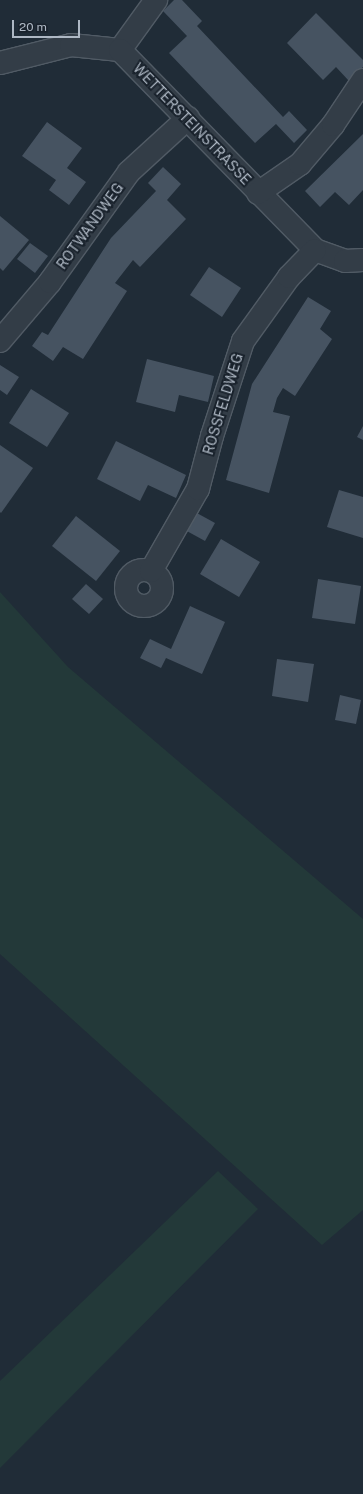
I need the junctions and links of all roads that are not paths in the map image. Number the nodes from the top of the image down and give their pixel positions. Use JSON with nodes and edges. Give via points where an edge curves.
{"nodes":[{"id":1,"x":156,"y":0,"type":"edge"},
{"id":2,"x":120,"y":50,"type":"junction"},
{"id":3,"x":0,"y":63,"type":"edge"},
{"id":4,"x":363,"y":80,"type":"edge"},
{"id":5,"x":188,"y":118,"type":"junction"},
{"id":6,"x":258,"y":193,"type":"junction"},
{"id":7,"x":315,"y":250,"type":"junction"},
{"id":8,"x":363,"y":260,"type":"edge"},
{"id":9,"x":0,"y":341,"type":"edge"},
{"id":10,"x":151,"y":571,"type":"dead end"}],
"edges":[{"from":1,"to":2,"type":"street"},
{"from":2,"to":3,"type":"street","via":[[71,45]]},
{"from":2,"to":5,"type":"street","name":"WETTERSTEINSTRASSE"},
{"from":4,"to":6,"type":"street","via":[[333,125],[300,164]]},
{"from":5,"to":6,"type":"street","name":"WETTERSTEINSTRASSE"},
{"from":5,"to":9,"type":"street","name":"ROTWANDWEG","via":[[129,172],[50,282]]},
{"from":6,"to":7,"type":"street","name":"WETTERSTEINSTRASSE"},
{"from":7,"to":8,"type":"street","name":"WETTERSTEINSTRASSE","via":[[345,261]]},
{"from":7,"to":10,"type":"street","name":"ROSSFELDWEG","via":[[289,277],[243,341],[212,436],[198,489]]}]}
